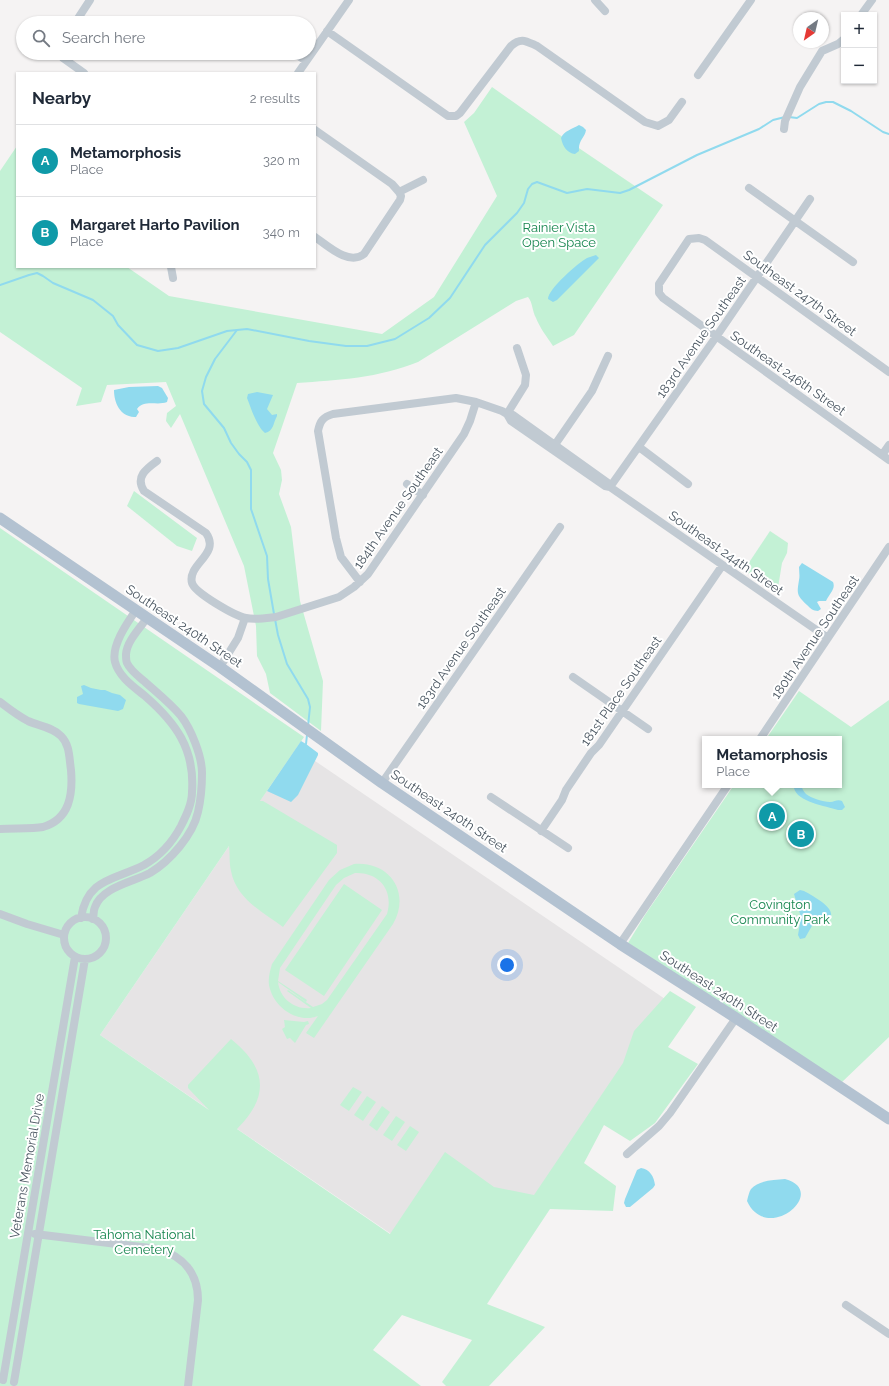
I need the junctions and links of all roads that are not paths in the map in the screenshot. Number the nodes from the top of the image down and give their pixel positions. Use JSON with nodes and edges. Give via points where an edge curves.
{"nodes":[{"id":1,"x":90,"y":0,"type":"edge"},
{"id":2,"x":349,"y":0,"type":"edge"},
{"id":3,"x":595,"y":0,"type":"edge"},
{"id":4,"x":751,"y":0,"type":"edge"},
{"id":5,"x":872,"y":0,"type":"edge"},
{"id":6,"x":605,"y":11,"type":"dead end"},
{"id":7,"x":863,"y":12,"type":"edge"},
{"id":8,"x":80,"y":16,"type":"edge"},
{"id":9,"x":327,"y":31,"type":"junction"},
{"id":10,"x":841,"y":42,"type":"edge"},
{"id":11,"x":316,"y":47,"type":"edge"},
{"id":12,"x":66,"y":60,"type":"edge"},
{"id":13,"x":306,"y":61,"type":"edge"},
{"id":14,"x":83,"y":72,"type":"edge"},
{"id":15,"x":299,"y":72,"type":"edge"},
{"id":16,"x":698,"y":75,"type":"dead end"},
{"id":17,"x":682,"y":102,"type":"dead end"},
{"id":18,"x":784,"y":129,"type":"dead end"},
{"id":19,"x":316,"y":131,"type":"edge"},
{"id":20,"x":423,"y":180,"type":"dead end"},
{"id":21,"x":749,"y":188,"type":"dead end"},
{"id":22,"x":398,"y":192,"type":"junction"},
{"id":23,"x":810,"y":198,"type":"dead end"},
{"id":24,"x":795,"y":221,"type":"junction"},
{"id":25,"x":316,"y":238,"type":"edge"},
{"id":26,"x":853,"y":262,"type":"dead end"},
{"id":27,"x":171,"y":268,"type":"edge"},
{"id":28,"x":757,"y":277,"type":"junction"},
{"id":29,"x":173,"y":278,"type":"dead end"},
{"id":30,"x":658,"y":290,"type":"joint"},
{"id":31,"x":716,"y":337,"type":"junction"},
{"id":32,"x":517,"y":348,"type":"dead end"},
{"id":33,"x":608,"y":356,"type":"dead end"},
{"id":34,"x":889,"y":372,"type":"edge"},
{"id":35,"x":476,"y":402,"type":"junction"},
{"id":36,"x":507,"y":414,"type":"junction"},
{"id":37,"x":889,"y":445,"type":"edge"},
{"id":38,"x":553,"y":447,"type":"junction"},
{"id":39,"x":639,"y":447,"type":"junction"},
{"id":40,"x":886,"y":457,"type":"edge"},
{"id":41,"x":157,"y":461,"type":"dead end"},
{"id":42,"x":407,"y":484,"type":"dead end"},
{"id":43,"x":688,"y":484,"type":"dead end"},
{"id":44,"x":610,"y":487,"type":"junction"},
{"id":45,"x":423,"y":495,"type":"junction"},
{"id":46,"x":0,"y":518,"type":"edge"},
{"id":47,"x":560,"y":526,"type":"dead end"},
{"id":48,"x":888,"y":552,"type":"edge"},
{"id":49,"x":722,"y":566,"type":"junction"},
{"id":50,"x":360,"y":582,"type":"junction"},
{"id":51,"x":136,"y":610,"type":"junction"},
{"id":52,"x":148,"y":618,"type":"junction"},
{"id":53,"x":245,"y":618,"type":"junction"},
{"id":54,"x":124,"y":630,"type":"junction"},
{"id":55,"x":134,"y":637,"type":"junction"},
{"id":56,"x":828,"y":638,"type":"junction"},
{"id":57,"x":220,"y":667,"type":"junction"},
{"id":58,"x":573,"y":677,"type":"dead end"},
{"id":59,"x":155,"y":691,"type":"junction"},
{"id":60,"x":149,"y":700,"type":"junction"},
{"id":61,"x":0,"y":702,"type":"edge"},
{"id":62,"x":622,"y":711,"type":"junction"},
{"id":63,"x":648,"y":730,"type":"dead end"},
{"id":64,"x":762,"y":736,"type":"edge"},
{"id":65,"x":382,"y":783,"type":"junction"},
{"id":66,"x":726,"y":788,"type":"edge"},
{"id":67,"x":491,"y":797,"type":"dead end"},
{"id":68,"x":0,"y":829,"type":"edge"},
{"id":69,"x":541,"y":830,"type":"junction"},
{"id":70,"x":568,"y":848,"type":"dead end"},
{"id":71,"x":0,"y":914,"type":"edge"},
{"id":72,"x":81,"y":918,"type":"junction"},
{"id":73,"x":93,"y":919,"type":"junction"},
{"id":74,"x":64,"y":935,"type":"junction"},
{"id":75,"x":620,"y":944,"type":"junction"},
{"id":76,"x":75,"y":956,"type":"junction"},
{"id":77,"x":85,"y":959,"type":"junction"},
{"id":78,"x":736,"y":1018,"type":"junction"},
{"id":79,"x":889,"y":1119,"type":"edge"},
{"id":80,"x":627,"y":1154,"type":"dead end"},
{"id":81,"x":28,"y":1234,"type":"junction"},
{"id":82,"x":39,"y":1235,"type":"junction"},
{"id":83,"x":846,"y":1305,"type":"dead end"},
{"id":84,"x":889,"y":1334,"type":"edge"},
{"id":85,"x":2,"y":1380,"type":"edge"},
{"id":86,"x":17,"y":1384,"type":"edge"},
{"id":87,"x":188,"y":1386,"type":"edge"}],
"edges":[{"from":1,"to":8,"type":"street"},
{"from":2,"to":9,"type":"street"},
{"from":3,"to":6,"type":"street"},
{"from":4,"to":16,"type":"street"},
{"from":5,"to":7,"type":"street"},
{"from":9,"to":11,"type":"street"},
{"from":9,"to":17,"type":"street","via":[[448,116],[460,113],[511,46],[516,41],[524,40],[537,46],[645,122],[658,126],[669,120]]},
{"from":10,"to":18,"type":"street","via":[[822,51],[800,87]]},
{"from":12,"to":14,"type":"street"},
{"from":13,"to":15,"type":"street"},
{"from":19,"to":22,"type":"street","via":[[392,184]]},
{"from":20,"to":22,"type":"street"},
{"from":21,"to":24,"type":"street"},
{"from":22,"to":25,"type":"street","via":[[400,200],[360,257],[354,259],[339,253]]},
{"from":23,"to":24,"type":"street","name":"183rd Avenue Southeast"},
{"from":24,"to":26,"type":"street"},
{"from":24,"to":28,"type":"street","name":"183rd Avenue Southeast"},
{"from":27,"to":29,"type":"street"},
{"from":28,"to":30,"type":"street","name":"Southeast 247th Street","via":[[705,240],[695,238],[689,240],[659,284]]},
{"from":28,"to":31,"type":"street","name":"183rd Avenue Southeast"},
{"from":28,"to":34,"type":"street","name":"Southeast 247th Street"},
{"from":30,"to":31,"type":"street","name":"Southeast 246th Street","via":[[663,298]]},
{"from":31,"to":39,"type":"street","name":"183rd Avenue Southeast"},
{"from":31,"to":40,"type":"street","name":"Southeast 246th Street"},
{"from":32,"to":36,"type":"street","via":[[526,375],[525,384]]},
{"from":33,"to":38,"type":"street","via":[[592,391]]},
{"from":35,"to":36,"type":"street","name":"Southeast 244th Street"},
{"from":35,"to":45,"type":"street","name":"184th Avenue Southeast","via":[[464,434]]},
{"from":35,"to":50,"type":"street","name":"Southeast 244th Street","via":[[456,398],[333,414],[322,420],[318,431],[336,538],[341,557]]},
{"from":36,"to":38,"type":"street","name":"Southeast 244th Street","via":[[511,421]]},
{"from":37,"to":40,"type":"street"},
{"from":38,"to":44,"type":"street","name":"Southeast 244th Street","via":[[605,486]]},
{"from":39,"to":43,"type":"street"},
{"from":39,"to":44,"type":"street","name":"183rd Avenue Southeast"},
{"from":41,"to":53,"type":"street","via":[[141,478],[140,484],[144,491],[206,533],[210,541],[192,582],[197,590],[216,604]]},
{"from":42,"to":45,"type":"street"},
{"from":44,"to":49,"type":"street","name":"Southeast 244th Street"},
{"from":45,"to":50,"type":"street","name":"184th Avenue Southeast"},
{"from":46,"to":51,"type":"main road","name":"Southeast 240th Street"},
{"from":47,"to":65,"type":"street","name":"183rd Avenue Southeast"},
{"from":48,"to":56,"type":"street","name":"180th Avenue Southeast"},
{"from":49,"to":56,"type":"street","name":"Southeast 244th Street"},
{"from":49,"to":62,"type":"street","name":"181st Place Southeast"},
{"from":50,"to":53,"type":"street","name":"184th Avenue Southeast","via":[[330,601],[276,617]]},
{"from":51,"to":52,"type":"main road","name":"Southeast 240th Street"},
{"from":51,"to":54,"type":"street"},
{"from":52,"to":55,"type":"street"},
{"from":52,"to":57,"type":"main road","name":"Southeast 240th Street"},
{"from":53,"to":57,"type":"street","via":[[238,638]]},
{"from":54,"to":55,"type":"street"},
{"from":54,"to":60,"type":"street","via":[[115,651],[115,662],[128,682]]},
{"from":55,"to":59,"type":"street","via":[[127,647],[126,663]]},
{"from":56,"to":64,"type":"street","name":"180th Avenue Southeast"},
{"from":57,"to":65,"type":"main road","name":"Southeast 240th Street"},
{"from":58,"to":62,"type":"street"},
{"from":59,"to":60,"type":"street"},
{"from":59,"to":73,"type":"street","via":[[181,717],[191,732],[199,754],[202,794],[198,814],[179,847],[164,862],[150,872],[107,891],[95,906]]},
{"from":60,"to":72,"type":"street","via":[[182,737],[192,772],[191,802],[185,818],[169,844],[144,865],[106,880],[95,888],[82,908]]},
{"from":61,"to":68,"type":"street","via":[[19,716],[51,728],[62,737],[68,746],[72,784],[67,807],[52,823],[42,827]]},
{"from":62,"to":63,"type":"street"},
{"from":62,"to":69,"type":"street","name":"181st Place Southeast"},
{"from":65,"to":75,"type":"main road","name":"Southeast 240th Street"},
{"from":66,"to":75,"type":"street"},
{"from":67,"to":69,"type":"street"},
{"from":69,"to":70,"type":"street"},
{"from":71,"to":74,"type":"street"},
{"from":72,"to":73,"type":"street"},
{"from":72,"to":74,"type":"street","via":[[70,923]]},
{"from":73,"to":77,"type":"street","via":[[104,931],[105,942],[100,952]]},
{"from":74,"to":76,"type":"street","via":[[67,949]]},
{"from":75,"to":78,"type":"main road","name":"Southeast 240th Street"},
{"from":76,"to":77,"type":"street"},
{"from":76,"to":81,"type":"street","name":"Veterans Memorial Drive"},
{"from":77,"to":82,"type":"street","name":"Veterans Memorial Drive"},
{"from":78,"to":79,"type":"main road","name":"Southeast 240th Street"},
{"from":78,"to":80,"type":"street","via":[[670,1113]]},
{"from":81,"to":82,"type":"street"},
{"from":81,"to":85,"type":"street","name":"Veterans Memorial Drive"},
{"from":82,"to":86,"type":"street","name":"Veterans Memorial Drive"},
{"from":82,"to":87,"type":"street","via":[[158,1249],[171,1253],[184,1263],[198,1288]]},
{"from":83,"to":84,"type":"street"},
{"from":85,"to":86,"type":"street"}]}
